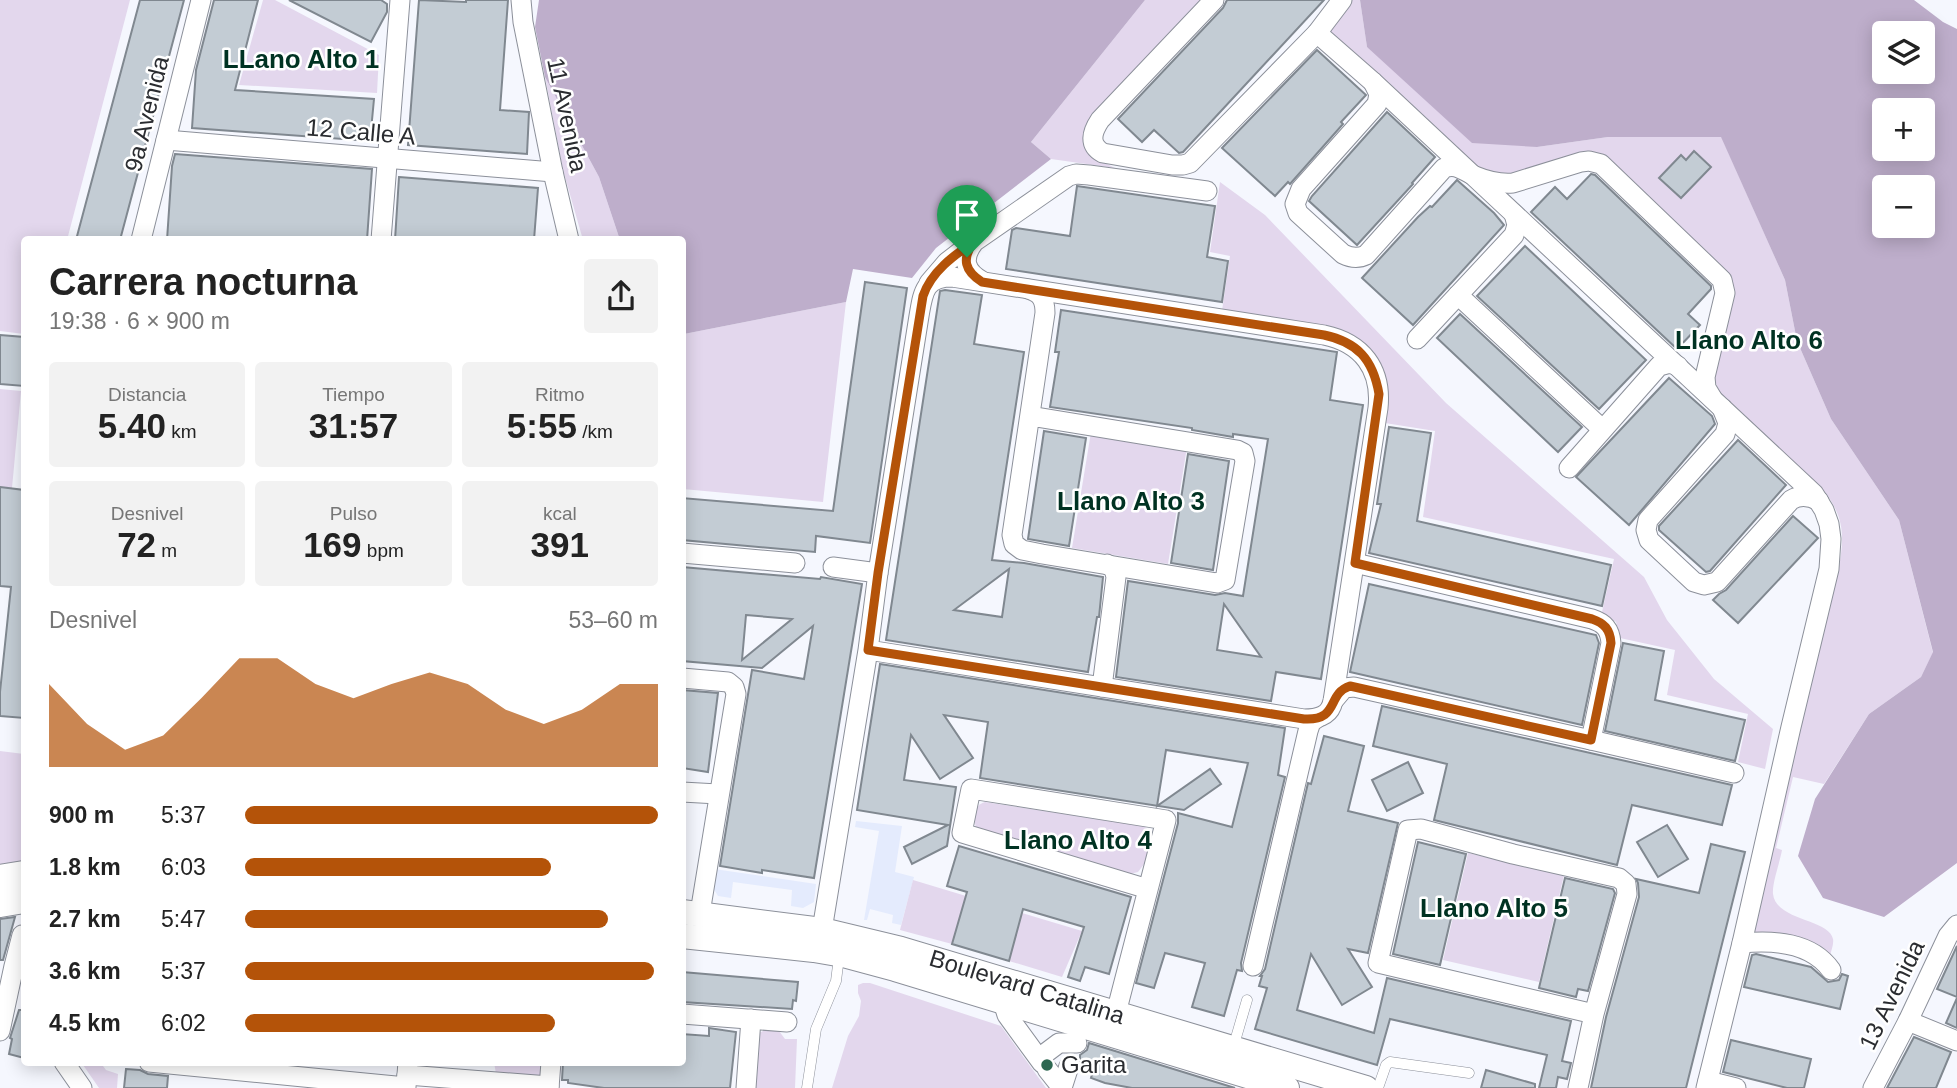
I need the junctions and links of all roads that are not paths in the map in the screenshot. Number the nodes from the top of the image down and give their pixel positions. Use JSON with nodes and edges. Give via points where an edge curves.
{"nodes":[{"id":1,"x":201,"y":0,"type":"edge"},
{"id":2,"x":400,"y":0,"type":"edge"},
{"id":3,"x":521,"y":0,"type":"edge"},
{"id":4,"x":1214,"y":0,"type":"edge"},
{"id":5,"x":1342,"y":0,"type":"edge"},
{"id":6,"x":1318,"y":33,"type":"junction"},
{"id":7,"x":1373,"y":82,"type":"junction"},
{"id":8,"x":166,"y":140,"type":"junction"},
{"id":9,"x":387,"y":159,"type":"junction"},
{"id":10,"x":552,"y":172,"type":"junction"},
{"id":11,"x":1472,"y":175,"type":"junction"},
{"id":12,"x":1207,"y":191,"type":"dead end"},
{"id":13,"x":1514,"y":214,"type":"junction"},
{"id":14,"x":142,"y":236,"type":"edge"},
{"id":15,"x":381,"y":236,"type":"edge"},
{"id":16,"x":568,"y":236,"type":"edge"},
{"id":17,"x":974,"y":242,"type":"junction"},
{"id":18,"x":982,"y":282,"type":"junction"},
{"id":19,"x":928,"y":284,"type":"junction"},
{"id":20,"x":1025,"y":288,"type":"junction"},
{"id":21,"x":1458,"y":295,"type":"junction"},
{"id":22,"x":1417,"y":339,"type":"dead end"},
{"id":23,"x":1678,"y":366,"type":"junction"},
{"id":24,"x":1717,"y":403,"type":"junction"},
{"id":25,"x":1030,"y":415,"type":"junction"},
{"id":26,"x":1602,"y":429,"type":"junction"},
{"id":27,"x":1569,"y":468,"type":"dead end"},
{"id":28,"x":1819,"y":501,"type":"junction"},
{"id":29,"x":686,"y":553,"type":"edge"},
{"id":30,"x":795,"y":563,"type":"dead end"},
{"id":31,"x":1355,"y":563,"type":"junction"},
{"id":32,"x":1107,"y":564,"type":"junction"},
{"id":33,"x":833,"y":567,"type":"dead end"},
{"id":34,"x":878,"y":573,"type":"junction"},
{"id":35,"x":868,"y":650,"type":"junction"},
{"id":36,"x":686,"y":678,"type":"edge"},
{"id":37,"x":1102,"y":687,"type":"junction"},
{"id":38,"x":1333,"y":701,"type":"junction"},
{"id":39,"x":1318,"y":718,"type":"junction"},
{"id":40,"x":1591,"y":740,"type":"junction"},
{"id":41,"x":1734,"y":773,"type":"dead end"},
{"id":42,"x":686,"y":792,"type":"edge"},
{"id":43,"x":718,"y":794,"type":"junction"},
{"id":44,"x":21,"y":876,"type":"edge"},
{"id":45,"x":0,"y":879,"type":"edge"},
{"id":46,"x":1148,"y":889,"type":"junction"},
{"id":47,"x":21,"y":900,"type":"edge"},
{"id":48,"x":0,"y":903,"type":"edge"},
{"id":49,"x":692,"y":912,"type":"edge"},
{"id":50,"x":1957,"y":925,"type":"edge"},
{"id":51,"x":822,"y":930,"type":"junction"},
{"id":52,"x":686,"y":936,"type":"edge"},
{"id":53,"x":710,"y":939,"type":"junction"},
{"id":54,"x":1742,"y":943,"type":"junction"},
{"id":55,"x":21,"y":946,"type":"edge"},
{"id":56,"x":843,"y":955,"type":"junction"},
{"id":57,"x":19,"y":967,"type":"edge"},
{"id":58,"x":1253,"y":967,"type":"dead end"},
{"id":59,"x":1831,"y":970,"type":"dead end"},
{"id":60,"x":1247,"y":1000,"type":"dead end"},
{"id":61,"x":1003,"y":1002,"type":"junction"},
{"id":62,"x":1116,"y":1013,"type":"junction"},
{"id":63,"x":686,"y":1014,"type":"edge"},
{"id":64,"x":1594,"y":1014,"type":"junction"},
{"id":65,"x":751,"y":1019,"type":"junction"},
{"id":66,"x":1908,"y":1021,"type":"junction"},
{"id":67,"x":787,"y":1022,"type":"dead end"},
{"id":68,"x":0,"y":1031,"type":"edge"},
{"id":69,"x":1957,"y":1041,"type":"edge"},
{"id":70,"x":1075,"y":1048,"type":"junction"},
{"id":71,"x":1232,"y":1048,"type":"junction"},
{"id":72,"x":1043,"y":1064,"type":"junction"},
{"id":73,"x":67,"y":1066,"type":"edge"},
{"id":74,"x":190,"y":1066,"type":"edge"},
{"id":75,"x":551,"y":1066,"type":"edge"},
{"id":76,"x":408,"y":1069,"type":"edge"},
{"id":77,"x":1469,"y":1073,"type":"dead end"},
{"id":78,"x":477,"y":1077,"type":"edge"},
{"id":79,"x":439,"y":1083,"type":"edge"},
{"id":80,"x":510,"y":1085,"type":"edge"},
{"id":81,"x":1707,"y":1085,"type":"edge"},
{"id":82,"x":549,"y":1087,"type":"edge"},
{"id":83,"x":82,"y":1088,"type":"edge"},
{"id":84,"x":746,"y":1088,"type":"edge"},
{"id":85,"x":807,"y":1088,"type":"edge"},
{"id":86,"x":1062,"y":1088,"type":"edge"},
{"id":87,"x":1287,"y":1088,"type":"edge"},
{"id":88,"x":1366,"y":1088,"type":"edge"},
{"id":89,"x":1378,"y":1088,"type":"edge"},
{"id":90,"x":1578,"y":1088,"type":"edge"},
{"id":91,"x":1736,"y":1088,"type":"edge"},
{"id":92,"x":1873,"y":1088,"type":"edge"}],
"edges":[{"from":1,"to":8,"type":"street","name":"9a Avenida"},
{"from":2,"to":9,"type":"street"},
{"from":3,"to":10,"type":"street","name":"11 Avenida"},
{"from":4,"to":6,"type":"street","via":[[1100,120],[1092,139],[1097,150],[1188,164]]},
{"from":5,"to":6,"type":"street"},
{"from":6,"to":7,"type":"street"},
{"from":7,"to":11,"type":"street"},
{"from":7,"to":11,"type":"street","via":[[1377,104],[1301,189],[1295,204],[1298,213],[1343,254],[1359,257],[1366,255],[1444,168],[1458,166]]},
{"from":8,"to":9,"type":"street","name":"12 Calle A"},
{"from":8,"to":14,"type":"street","name":"9a Avenida"},
{"from":9,"to":10,"type":"street","name":"12 Calle A"},
{"from":9,"to":15,"type":"street"},
{"from":10,"to":16,"type":"street","name":"11 Avenida"},
{"from":11,"to":13,"type":"street"},
{"from":11,"to":24,"type":"street","via":[[1506,184],[1581,162],[1605,167],[1722,280],[1725,293],[1705,377],[1706,388]]},
{"from":12,"to":17,"type":"street","via":[[1076,174]]},
{"from":13,"to":21,"type":"street","via":[[1514,235]]},
{"from":13,"to":23,"type":"street"},
{"from":17,"to":18,"type":"street","via":[[967,265]]},
{"from":17,"to":19,"type":"street"},
{"from":18,"to":19,"type":"street","via":[[943,277]]},
{"from":18,"to":20,"type":"street"},
{"from":19,"to":34,"type":"street"},
{"from":20,"to":25,"type":"street","via":[[1038,293],[1045,306]]},
{"from":20,"to":31,"type":"street","via":[[1324,335],[1355,347],[1372,369],[1379,394]]},
{"from":21,"to":22,"type":"street"},
{"from":21,"to":26,"type":"street"},
{"from":23,"to":24,"type":"street"},
{"from":23,"to":26,"type":"street","via":[[1659,366]]},
{"from":24,"to":28,"type":"street"},
{"from":24,"to":28,"type":"street","via":[[1728,423],[1725,435],[1648,520],[1649,540],[1694,582],[1714,583],[1791,500],[1807,496]]},
{"from":25,"to":32,"type":"street","via":[[1014,544],[1030,552]]},
{"from":25,"to":32,"type":"street","via":[[1243,453],[1225,580],[1217,583]]},
{"from":26,"to":27,"type":"street"},
{"from":28,"to":54,"type":"street","via":[[1829,524],[1829,569]]},
{"from":29,"to":30,"type":"street"},
{"from":31,"to":38,"type":"street"},
{"from":31,"to":40,"type":"street","via":[[1604,625],[1611,643]]},
{"from":32,"to":37,"type":"street","via":[[1116,578]]},
{"from":33,"to":34,"type":"street"},
{"from":34,"to":35,"type":"street"},
{"from":35,"to":37,"type":"street"},
{"from":35,"to":51,"type":"street"},
{"from":36,"to":43,"type":"street","via":[[728,682],[736,694]]},
{"from":37,"to":39,"type":"street"},
{"from":38,"to":39,"type":"street","via":[[1330,711]]},
{"from":38,"to":40,"type":"street","via":[[1344,688],[1354,687]]},
{"from":39,"to":58,"type":"street","via":[[1308,731]]},
{"from":40,"to":41,"type":"street"},
{"from":42,"to":43,"type":"street"},
{"from":43,"to":49,"type":"street"},
{"from":44,"to":45,"type":"main road"},
{"from":46,"to":46,"type":"street","via":[[1166,820],[971,789],[962,833]]},
{"from":46,"to":62,"type":"street"},
{"from":47,"to":48,"type":"main road"},
{"from":49,"to":51,"type":"street","name":"Boulevard Catalina"},
{"from":50,"to":66,"type":"street","name":"13 Avenida"},
{"from":51,"to":53,"type":"street","via":[[798,937],[732,932]]},
{"from":51,"to":62,"type":"street","name":"Boulevard Catalina"},
{"from":52,"to":53,"type":"street","name":"Boulevard Catalina"},
{"from":53,"to":56,"type":"street","name":"Boulevard Catalina"},
{"from":54,"to":59,"type":"street","via":[[1798,947],[1814,953]]},
{"from":54,"to":81,"type":"street"},
{"from":55,"to":57,"type":"street"},
{"from":56,"to":61,"type":"street","name":"Boulevard Catalina"},
{"from":56,"to":85,"type":"lane","via":[[816,1029]]},
{"from":57,"to":68,"type":"street"},
{"from":60,"to":71,"type":"lane"},
{"from":61,"to":70,"type":"street","name":"Boulevard Catalina"},
{"from":61,"to":72,"type":"street","via":[[1007,1015]]},
{"from":62,"to":71,"type":"street","name":"Boulevard Catalina"},
{"from":63,"to":65,"type":"street"},
{"from":64,"to":64,"type":"street","via":[[1627,894],[1623,880],[1421,829],[1408,830],[1378,964]]},
{"from":64,"to":90,"type":"street"},
{"from":65,"to":67,"type":"street"},
{"from":65,"to":84,"type":"street"},
{"from":66,"to":69,"type":"street"},
{"from":66,"to":92,"type":"street","name":"13 Avenida"},
{"from":70,"to":72,"type":"street","via":[[1059,1043]]},
{"from":70,"to":86,"type":"street"},
{"from":70,"to":87,"type":"street","name":"Boulevard Catalina"},
{"from":71,"to":88,"type":"street","name":"Boulevard Catalina"},
{"from":72,"to":86,"type":"street"},
{"from":73,"to":83,"type":"street"},
{"from":74,"to":76,"type":"street","via":[[406,1087]]},
{"from":75,"to":82,"type":"street"},
{"from":76,"to":79,"type":"street"},
{"from":77,"to":89,"type":"lane","via":[[1390,1062]]},
{"from":78,"to":79,"type":"street"},
{"from":78,"to":80,"type":"street"},
{"from":80,"to":82,"type":"street"},
{"from":81,"to":91,"type":"street"}]}
